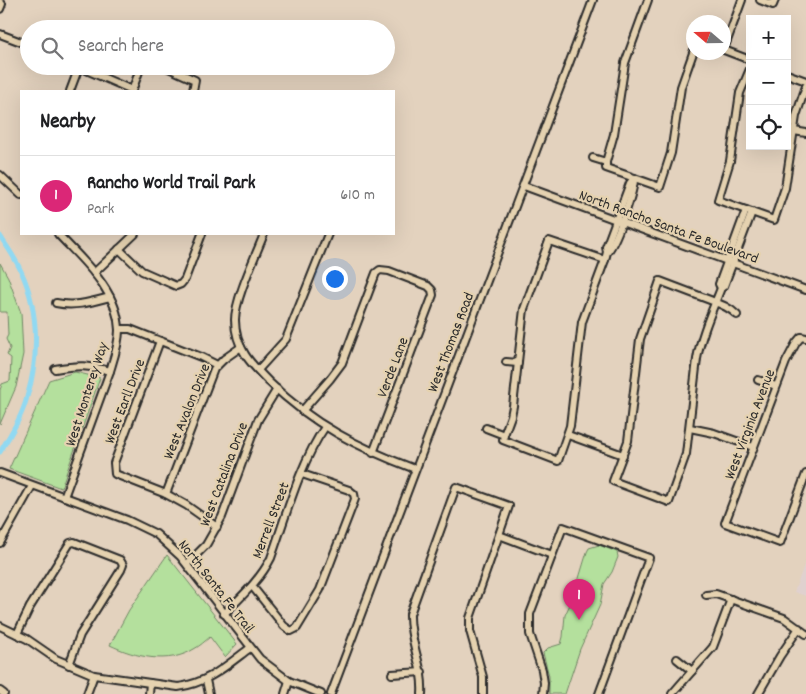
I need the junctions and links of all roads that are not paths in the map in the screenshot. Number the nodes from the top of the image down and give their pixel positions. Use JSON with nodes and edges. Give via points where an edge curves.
{"nodes":[{"id":1,"x":593,"y":0,"type":"edge"},
{"id":2,"x":648,"y":0,"type":"edge"},
{"id":3,"x":742,"y":0,"type":"edge"},
{"id":4,"x":760,"y":0,"type":"edge"},
{"id":5,"x":774,"y":2,"type":"edge"},
{"id":6,"x":731,"y":31,"type":"edge"},
{"id":7,"x":0,"y":34,"type":"edge"},
{"id":8,"x":20,"y":42,"type":"edge"},
{"id":9,"x":731,"y":53,"type":"edge"},
{"id":10,"x":746,"y":58,"type":"edge"},
{"id":11,"x":690,"y":60,"type":"edge"},
{"id":12,"x":75,"y":75,"type":"edge"},
{"id":13,"x":96,"y":75,"type":"edge"},
{"id":14,"x":138,"y":75,"type":"edge"},
{"id":15,"x":184,"y":75,"type":"edge"},
{"id":16,"x":791,"y":75,"type":"edge"},
{"id":17,"x":746,"y":79,"type":"edge"},
{"id":18,"x":806,"y":81,"type":"edge"},
{"id":19,"x":806,"y":86,"type":"edge"},
{"id":20,"x":70,"y":90,"type":"edge"},
{"id":21,"x":130,"y":90,"type":"edge"},
{"id":22,"x":132,"y":90,"type":"edge"},
{"id":23,"x":193,"y":90,"type":"edge"},
{"id":24,"x":794,"y":132,"type":"junction"},
{"id":25,"x":806,"y":133,"type":"edge"},
{"id":26,"x":594,"y":158,"type":"dead end"},
{"id":27,"x":606,"y":162,"type":"junction"},
{"id":28,"x":0,"y":175,"type":"edge"},
{"id":29,"x":634,"y":178,"type":"junction"},
{"id":30,"x":524,"y":186,"type":"junction"},
{"id":31,"x":19,"y":187,"type":"edge"},
{"id":32,"x":749,"y":211,"type":"junction"},
{"id":33,"x":619,"y":221,"type":"junction"},
{"id":34,"x":59,"y":235,"type":"edge"},
{"id":35,"x":133,"y":235,"type":"edge"},
{"id":36,"x":202,"y":235,"type":"edge"},
{"id":37,"x":264,"y":235,"type":"edge"},
{"id":38,"x":328,"y":235,"type":"edge"},
{"id":39,"x":119,"y":249,"type":"junction"},
{"id":40,"x":605,"y":260,"type":"junction"},
{"id":41,"x":730,"y":261,"type":"junction"},
{"id":42,"x":94,"y":273,"type":"junction"},
{"id":43,"x":806,"y":290,"type":"edge"},
{"id":44,"x":110,"y":298,"type":"junction"},
{"id":45,"x":56,"y":302,"type":"dead end"},
{"id":46,"x":716,"y":302,"type":"junction"},
{"id":47,"x":737,"y":314,"type":"dead end"},
{"id":48,"x":119,"y":329,"type":"junction"},
{"id":49,"x":804,"y":337,"type":"edge"},
{"id":50,"x":160,"y":341,"type":"junction"},
{"id":51,"x":241,"y":347,"type":"junction"},
{"id":52,"x":506,"y":362,"type":"dead end"},
{"id":53,"x":518,"y":363,"type":"junction"},
{"id":54,"x":217,"y":365,"type":"junction"},
{"id":55,"x":55,"y":369,"type":"dead end"},
{"id":56,"x":258,"y":370,"type":"junction"},
{"id":57,"x":110,"y":371,"type":"junction"},
{"id":58,"x":758,"y":380,"type":"dead end"},
{"id":59,"x":776,"y":386,"type":"junction"},
{"id":60,"x":277,"y":389,"type":"junction"},
{"id":61,"x":302,"y":411,"type":"junction"},
{"id":62,"x":325,"y":427,"type":"junction"},
{"id":63,"x":486,"y":428,"type":"dead end"},
{"id":64,"x":690,"y":428,"type":"junction"},
{"id":65,"x":504,"y":435,"type":"junction"},
{"id":66,"x":568,"y":435,"type":"junction"},
{"id":67,"x":753,"y":447,"type":"junction"},
{"id":68,"x":373,"y":453,"type":"junction"},
{"id":69,"x":623,"y":455,"type":"junction"},
{"id":70,"x":416,"y":469,"type":"junction"},
{"id":71,"x":0,"y":473,"type":"edge"},
{"id":72,"x":302,"y":474,"type":"junction"},
{"id":73,"x":806,"y":474,"type":"edge"},
{"id":74,"x":32,"y":486,"type":"junction"},
{"id":75,"x":166,"y":494,"type":"junction"},
{"id":76,"x":64,"y":498,"type":"junction"},
{"id":77,"x":217,"y":528,"type":"junction"},
{"id":78,"x":499,"y":535,"type":"junction"},
{"id":79,"x":0,"y":543,"type":"edge"},
{"id":80,"x":552,"y":555,"type":"junction"},
{"id":81,"x":187,"y":564,"type":"junction"},
{"id":82,"x":252,"y":586,"type":"junction"},
{"id":83,"x":706,"y":594,"type":"dead end"},
{"id":84,"x":731,"y":599,"type":"junction"},
{"id":85,"x":224,"y":614,"type":"junction"},
{"id":86,"x":0,"y":626,"type":"edge"},
{"id":87,"x":799,"y":628,"type":"junction"},
{"id":88,"x":17,"y":634,"type":"junction"},
{"id":89,"x":806,"y":634,"type":"edge"},
{"id":90,"x":250,"y":648,"type":"junction"},
{"id":91,"x":677,"y":659,"type":"dead end"},
{"id":92,"x":69,"y":666,"type":"junction"},
{"id":93,"x":692,"y":671,"type":"junction"},
{"id":94,"x":422,"y":672,"type":"junction"},
{"id":95,"x":392,"y":674,"type":"dead end"},
{"id":96,"x":94,"y":675,"type":"junction"},
{"id":97,"x":206,"y":680,"type":"junction"},
{"id":98,"x":289,"y":682,"type":"junction"},
{"id":99,"x":150,"y":683,"type":"junction"},
{"id":100,"x":0,"y":691,"type":"edge"},
{"id":101,"x":4,"y":694,"type":"edge"},
{"id":102,"x":87,"y":694,"type":"edge"},
{"id":103,"x":148,"y":694,"type":"edge"},
{"id":104,"x":209,"y":694,"type":"edge"},
{"id":105,"x":285,"y":694,"type":"edge"},
{"id":106,"x":321,"y":694,"type":"edge"},
{"id":107,"x":331,"y":694,"type":"edge"},
{"id":108,"x":422,"y":694,"type":"edge"},
{"id":109,"x":483,"y":694,"type":"edge"},
{"id":110,"x":543,"y":694,"type":"edge"},
{"id":111,"x":599,"y":694,"type":"edge"},
{"id":112,"x":672,"y":694,"type":"edge"},
{"id":113,"x":758,"y":694,"type":"edge"}],
"edges":[{"from":1,"to":30,"type":"street","name":"West Thomas Road"},
{"from":2,"to":27,"type":"street","via":[[625,63],[614,134]]},
{"from":3,"to":6,"type":"street"},
{"from":4,"to":5,"type":"street"},
{"from":7,"to":8,"type":"street"},
{"from":9,"to":10,"type":"street"},
{"from":11,"to":29,"type":"street","via":[[681,87],[672,153],[660,187]]},
{"from":12,"to":20,"type":"street"},
{"from":13,"to":21,"type":"street"},
{"from":14,"to":22,"type":"street"},
{"from":15,"to":23,"type":"street","via":[[195,80]]},
{"from":16,"to":18,"type":"street"},
{"from":17,"to":32,"type":"street","via":[[740,93],[730,161],[718,200]]},
{"from":19,"to":24,"type":"street"},
{"from":24,"to":25,"type":"street"},
{"from":24,"to":32,"type":"street","via":[[787,182],[774,220]]},
{"from":26,"to":27,"type":"street"},
{"from":27,"to":29,"type":"street","via":[[606,168]]},
{"from":28,"to":31,"type":"street"},
{"from":29,"to":33,"type":"street"},
{"from":30,"to":33,"type":"street","name":"North Rancho Santa Fe Boulevard"},
{"from":30,"to":70,"type":"street","name":"West Thomas Road"},
{"from":32,"to":41,"type":"street"},
{"from":33,"to":40,"type":"street","via":[[606,247]]},
{"from":33,"to":41,"type":"street","name":"North Rancho Santa Fe Boulevard"},
{"from":34,"to":42,"type":"street","name":"West Monterey Way"},
{"from":35,"to":39,"type":"street"},
{"from":36,"to":39,"type":"street","via":[[185,280],[176,286],[142,271]]},
{"from":37,"to":51,"type":"street","via":[[237,307],[236,333]]},
{"from":38,"to":56,"type":"street","via":[[286,339]]},
{"from":39,"to":42,"type":"street"},
{"from":40,"to":53,"type":"street","via":[[549,241],[526,302]]},
{"from":40,"to":66,"type":"street","via":[[582,322]]},
{"from":41,"to":43,"type":"street","name":"North Rancho Santa Fe Boulevard"},
{"from":41,"to":46,"type":"street","via":[[719,284],[721,288]]},
{"from":42,"to":44,"type":"street","name":"West Monterey Way"},
{"from":44,"to":45,"type":"street","via":[[68,305]]},
{"from":44,"to":48,"type":"street","name":"West Monterey Way"},
{"from":46,"to":47,"type":"street"},
{"from":46,"to":64,"type":"street","via":[[698,352]]},
{"from":46,"to":69,"type":"street","via":[[660,281],[640,339],[630,428]]},
{"from":48,"to":50,"type":"street","via":[[130,329]]},
{"from":48,"to":57,"type":"street","name":"West Monterey Way"},
{"from":49,"to":59,"type":"street","name":"West Virginia Avenue","via":[[796,343]]},
{"from":50,"to":54,"type":"street"},
{"from":50,"to":75,"type":"street","name":"West Earll Drive","via":[[114,469],[115,474]]},
{"from":51,"to":54,"type":"street","name":"West Avalon Drive"},
{"from":51,"to":56,"type":"street"},
{"from":52,"to":53,"type":"street"},
{"from":53,"to":65,"type":"street","via":[[511,416]]},
{"from":54,"to":75,"type":"street","name":"West Avalon Drive"},
{"from":55,"to":57,"type":"street","via":[[76,365]]},
{"from":56,"to":60,"type":"street"},
{"from":57,"to":76,"type":"street","name":"West Monterey Way"},
{"from":58,"to":59,"type":"street"},
{"from":59,"to":67,"type":"street","name":"West Virginia Avenue"},
{"from":60,"to":61,"type":"street"},
{"from":60,"to":77,"type":"street","name":"West Catalina Drive","via":[[258,420]]},
{"from":61,"to":62,"type":"street"},
{"from":61,"to":68,"type":"street","name":"Verde Lane","via":[[342,363],[380,270],[428,286],[433,295]]},
{"from":62,"to":68,"type":"street"},
{"from":62,"to":72,"type":"street","name":"Merrell Street","via":[[311,449]]},
{"from":63,"to":65,"type":"street"},
{"from":64,"to":67,"type":"street"},
{"from":64,"to":69,"type":"street","via":[[686,454],[669,502],[613,481]]},
{"from":65,"to":66,"type":"street","via":[[503,440],[558,461]]},
{"from":66,"to":69,"type":"street"},
{"from":67,"to":73,"type":"street","name":"West Virginia Avenue","via":[[725,523],[780,543]]},
{"from":68,"to":70,"type":"street"},
{"from":70,"to":107,"type":"street","name":"West Thomas Road"},
{"from":71,"to":74,"type":"street","name":"North Santa Fe Trail"},
{"from":72,"to":82,"type":"street","name":"Merrell Street","via":[[271,558]]},
{"from":72,"to":82,"type":"street","via":[[349,490],[355,499],[320,590],[297,628],[291,631]]},
{"from":74,"to":76,"type":"street","name":"North Santa Fe Trail"},
{"from":74,"to":79,"type":"street"},
{"from":75,"to":77,"type":"street"},
{"from":76,"to":81,"type":"street","name":"North Santa Fe Trail","via":[[146,529],[164,541]]},
{"from":77,"to":81,"type":"street","name":"West Catalina Drive"},
{"from":78,"to":80,"type":"street"},
{"from":78,"to":94,"type":"street","via":[[509,506],[456,487],[410,614],[409,629]]},
{"from":78,"to":109,"type":"street","via":[[470,618],[471,637],[483,677]]},
{"from":80,"to":110,"type":"street","via":[[529,625],[542,670]]},
{"from":80,"to":111,"type":"street","via":[[563,527],[649,558]]},
{"from":81,"to":85,"type":"street","name":"North Santa Fe Trail"},
{"from":82,"to":85,"type":"street","name":"Merrell Street"},
{"from":83,"to":84,"type":"street"},
{"from":84,"to":87,"type":"street","via":[[784,618]]},
{"from":84,"to":93,"type":"street","via":[[714,647]]},
{"from":85,"to":90,"type":"street","name":"North Santa Fe Trail"},
{"from":86,"to":88,"type":"street"},
{"from":87,"to":89,"type":"street"},
{"from":87,"to":113,"type":"street"},
{"from":88,"to":92,"type":"street"},
{"from":88,"to":92,"type":"street","via":[[70,543],[120,560],[123,564],[80,635]]},
{"from":90,"to":97,"type":"street"},
{"from":90,"to":98,"type":"street","name":"North Santa Fe Trail"},
{"from":91,"to":93,"type":"street"},
{"from":92,"to":96,"type":"street"},
{"from":93,"to":112,"type":"street"},
{"from":94,"to":95,"type":"street"},
{"from":94,"to":108,"type":"street"},
{"from":96,"to":99,"type":"street"},
{"from":96,"to":102,"type":"street"},
{"from":97,"to":99,"type":"street","via":[[178,687]]},
{"from":97,"to":104,"type":"street"},
{"from":98,"to":105,"type":"street"},
{"from":98,"to":106,"type":"street","name":"North Santa Fe Trail"},
{"from":99,"to":103,"type":"street"},
{"from":100,"to":101,"type":"street"}]}
